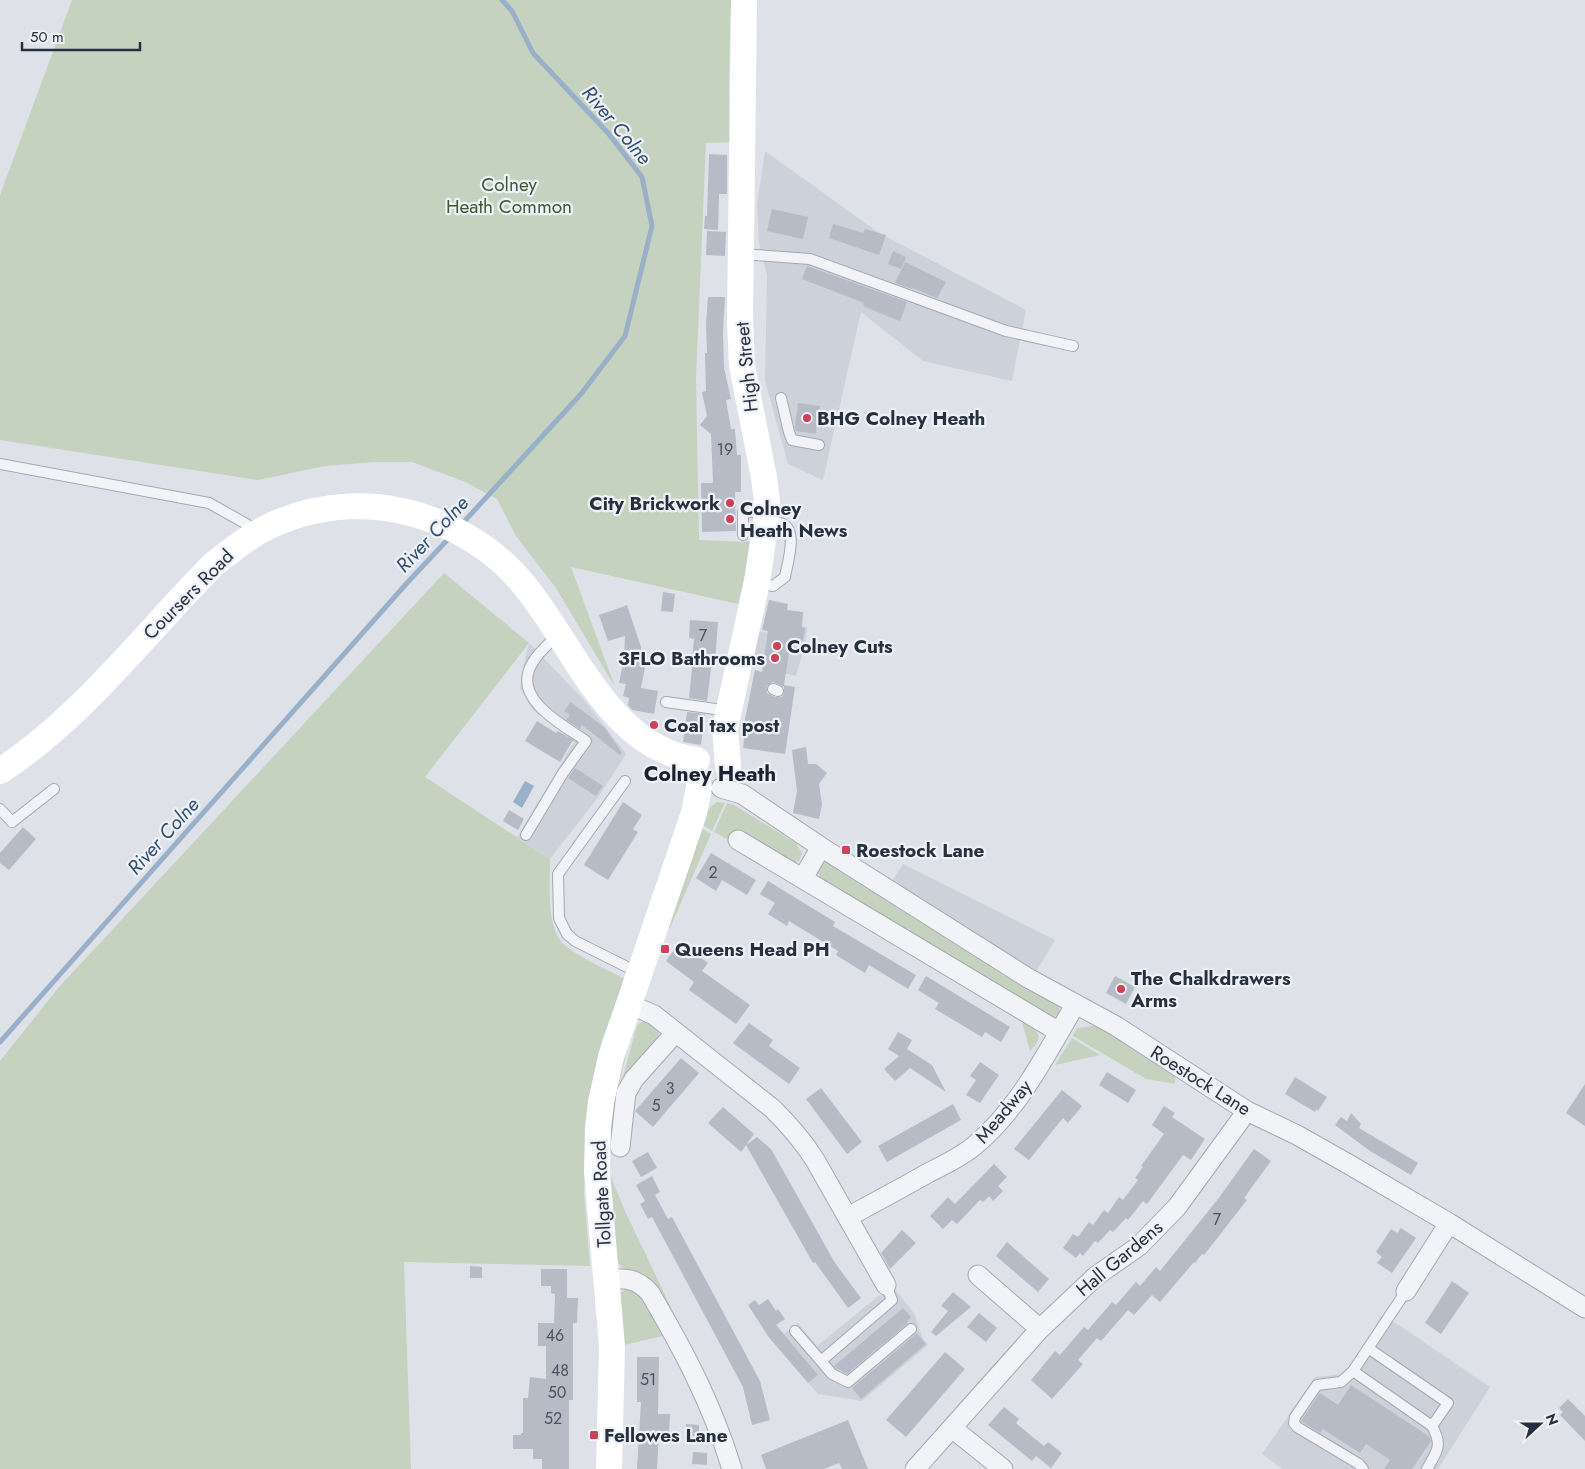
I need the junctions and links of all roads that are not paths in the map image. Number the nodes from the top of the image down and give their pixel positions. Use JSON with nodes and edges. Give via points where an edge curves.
{"nodes":[{"id":1,"x":744,"y":0,"type":"edge"},
{"id":2,"x":741,"y":254,"type":"junction"},
{"id":3,"x":1073,"y":346,"type":"dead end"},
{"id":4,"x":781,"y":398,"type":"dead end"},
{"id":5,"x":819,"y":444,"type":"dead end"},
{"id":6,"x":0,"y":464,"type":"edge"},
{"id":7,"x":766,"y":516,"type":"junction"},
{"id":8,"x":260,"y":531,"type":"junction"},
{"id":9,"x":743,"y":535,"type":"dead end"},
{"id":10,"x":558,"y":633,"type":"junction"},
{"id":11,"x":666,"y":702,"type":"dead end"},
{"id":12,"x":727,"y":720,"type":"junction"},
{"id":13,"x":0,"y":771,"type":"edge"},
{"id":14,"x":711,"y":775,"type":"junction"},
{"id":15,"x":625,"y":782,"type":"dead end"},
{"id":16,"x":54,"y":789,"type":"dead end"},
{"id":17,"x":0,"y":810,"type":"edge"},
{"id":18,"x":526,"y":835,"type":"dead end"},
{"id":19,"x":738,"y":840,"type":"dead end"},
{"id":20,"x":821,"y":848,"type":"junction"},
{"id":21,"x":803,"y":878,"type":"junction"},
{"id":22,"x":639,"y":973,"type":"junction"},
{"id":23,"x":629,"y":1004,"type":"junction"},
{"id":24,"x":1076,"y":1004,"type":"junction"},
{"id":25,"x":676,"y":1032,"type":"junction"},
{"id":26,"x":1059,"y":1032,"type":"junction"},
{"id":27,"x":1247,"y":1111,"type":"junction"},
{"id":28,"x":620,"y":1147,"type":"dead end"},
{"id":29,"x":848,"y":1217,"type":"junction"},
{"id":30,"x":1448,"y":1223,"type":"junction"},
{"id":31,"x":978,"y":1275,"type":"dead end"},
{"id":32,"x":607,"y":1279,"type":"junction"},
{"id":33,"x":886,"y":1286,"type":"joint"},
{"id":34,"x":1406,"y":1291,"type":"joint"},
{"id":35,"x":1585,"y":1308,"type":"edge"},
{"id":36,"x":911,"y":1329,"type":"dead end"},
{"id":37,"x":1040,"y":1329,"type":"junction"},
{"id":38,"x":795,"y":1331,"type":"dead end"},
{"id":39,"x":1368,"y":1348,"type":"junction"},
{"id":40,"x":821,"y":1361,"type":"junction"},
{"id":41,"x":1353,"y":1371,"type":"junction"},
{"id":42,"x":1432,"y":1426,"type":"junction"},
{"id":43,"x":952,"y":1428,"type":"junction"},
{"id":44,"x":610,"y":1469,"type":"edge"},
{"id":45,"x":732,"y":1469,"type":"edge"},
{"id":46,"x":914,"y":1469,"type":"edge"},
{"id":47,"x":1003,"y":1469,"type":"edge"},
{"id":48,"x":1363,"y":1469,"type":"edge"},
{"id":49,"x":1427,"y":1469,"type":"edge"}],
"edges":[{"from":1,"to":2,"type":"street","name":"High Street"},
{"from":2,"to":3,"type":"lane","via":[[810,259],[1006,331]]},
{"from":2,"to":7,"type":"street","name":"High Street","via":[[742,366],[764,477]]},
{"from":4,"to":5,"type":"lane","via":[[792,440]]},
{"from":6,"to":8,"type":"lane","via":[[209,503]]},
{"from":7,"to":9,"type":"lane","via":[[743,512]]},
{"from":7,"to":12,"type":"street","name":"High Street","via":[[739,682]]},
{"from":8,"to":10,"type":"street","name":"Coursers Road","via":[[307,513],[342,507],[378,506],[424,517],[455,529],[502,561],[523,583]]},
{"from":8,"to":13,"type":"street","name":"Coursers Road","via":[[214,564],[63,721]]},
{"from":10,"to":14,"type":"street","name":"Coursers Road","via":[[599,695],[631,729],[652,744]]},
{"from":10,"to":18,"type":"lane","via":[[528,671],[530,696],[586,741],[562,773]]},
{"from":11,"to":12,"type":"lane"},
{"from":12,"to":14,"type":"street","name":"High Street"},
{"from":14,"to":20,"type":"street","name":"Roestock Lane"},
{"from":14,"to":22,"type":"street","name":"Tollgate Road","via":[[694,813]]},
{"from":15,"to":22,"type":"lane","via":[[558,874],[559,918],[567,934],[575,941]]},
{"from":16,"to":17,"type":"lane","via":[[12,822]]},
{"from":19,"to":21,"type":"street"},
{"from":20,"to":21,"type":"street"},
{"from":20,"to":24,"type":"street","name":"Roestock Lane","via":[[989,954]]},
{"from":21,"to":26,"type":"street"},
{"from":22,"to":23,"type":"street","name":"Tollgate Road"},
{"from":23,"to":25,"type":"street","via":[[654,1015]]},
{"from":23,"to":32,"type":"street","name":"Tollgate Road","via":[[611,1057],[598,1127],[597,1172]]},
{"from":24,"to":26,"type":"street","name":"Meadway"},
{"from":24,"to":27,"type":"street","name":"Roestock Lane","via":[[1116,1026]]},
{"from":25,"to":28,"type":"street","via":[[634,1079],[626,1093]]},
{"from":25,"to":29,"type":"street","via":[[773,1109],[802,1140]]},
{"from":26,"to":29,"type":"street","name":"Meadway","via":[[1014,1104],[973,1147]]},
{"from":27,"to":30,"type":"street","name":"Roestock Lane","via":[[1350,1164]]},
{"from":27,"to":37,"type":"street","name":"Hall Gardens","via":[[1176,1207],[1139,1246],[1096,1276]]},
{"from":29,"to":33,"type":"street"},
{"from":30,"to":34,"type":"street"},
{"from":30,"to":35,"type":"street","name":"Roestock Lane"},
{"from":31,"to":37,"type":"street"},
{"from":32,"to":44,"type":"street","name":"Tollgate Road","via":[[612,1346]]},
{"from":32,"to":45,"type":"street","via":[[634,1280],[650,1292],[695,1374],[716,1420]]},
{"from":33,"to":40,"type":"lane","via":[[892,1300]]},
{"from":34,"to":39,"type":"lane"},
{"from":36,"to":40,"type":"lane","via":[[848,1382],[832,1374]]},
{"from":37,"to":43,"type":"street","name":"Hall Gardens"},
{"from":38,"to":40,"type":"lane"},
{"from":39,"to":41,"type":"lane"},
{"from":39,"to":42,"type":"lane","via":[[1448,1403]]},
{"from":41,"to":42,"type":"lane"},
{"from":41,"to":48,"type":"lane","via":[[1341,1382],[1318,1385],[1294,1423]]},
{"from":42,"to":49,"type":"lane","via":[[1439,1439]]},
{"from":43,"to":46,"type":"street","name":"Hall Gardens"},
{"from":43,"to":47,"type":"street"}]}
